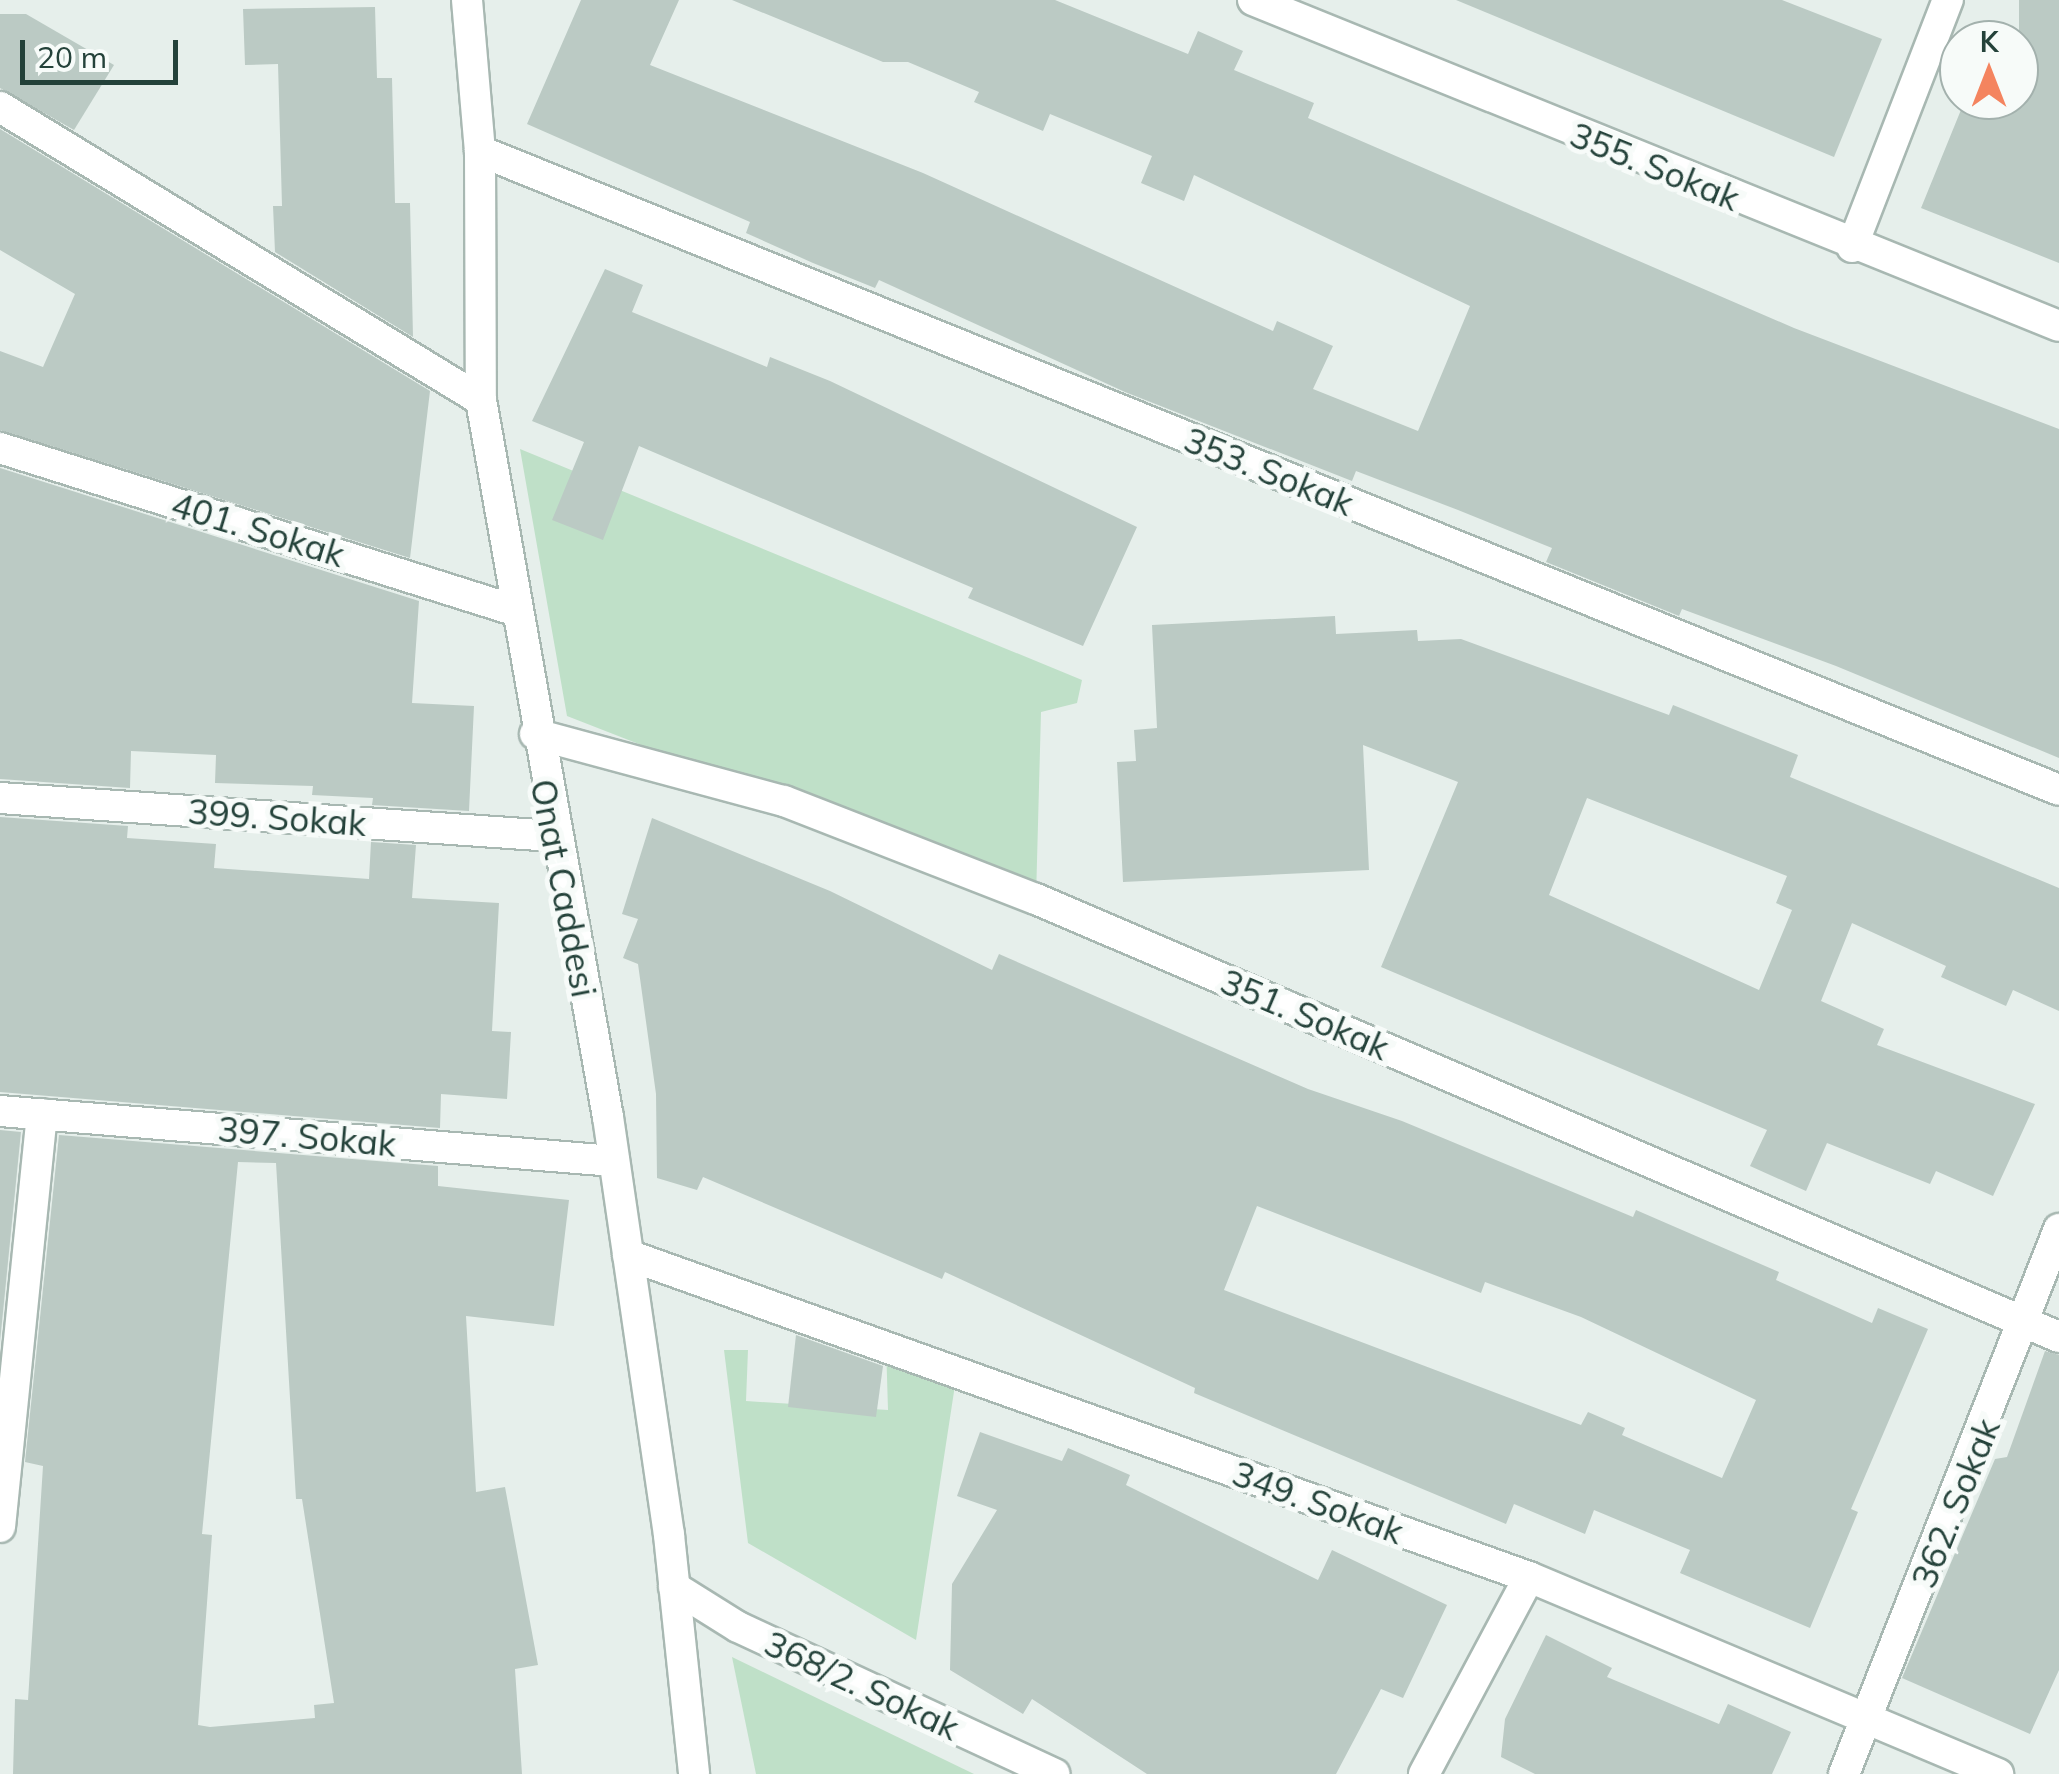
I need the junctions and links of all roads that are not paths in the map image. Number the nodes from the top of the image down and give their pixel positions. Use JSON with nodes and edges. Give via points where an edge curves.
{"nodes":[{"id":1,"x":466,"y":0,"type":"edge"},
{"id":2,"x":1254,"y":0,"type":"edge"},
{"id":3,"x":1948,"y":0,"type":"edge"},
{"id":4,"x":0,"y":107,"type":"edge"},
{"id":5,"x":480,"y":152,"type":"junction"},
{"id":6,"x":1852,"y":247,"type":"junction"},
{"id":7,"x":2059,"y":326,"type":"edge"},
{"id":8,"x":481,"y":400,"type":"junction"},
{"id":9,"x":0,"y":448,"type":"edge"},
{"id":10,"x":516,"y":611,"type":"junction"},
{"id":11,"x":535,"y":734,"type":"junction"},
{"id":12,"x":2059,"y":790,"type":"edge"},
{"id":13,"x":0,"y":798,"type":"edge"},
{"id":14,"x":553,"y":836,"type":"junction"},
{"id":15,"x":0,"y":1111,"type":"edge"},
{"id":16,"x":42,"y":1114,"type":"junction"},
{"id":17,"x":614,"y":1161,"type":"junction"},
{"id":18,"x":2059,"y":1228,"type":"edge"},
{"id":19,"x":628,"y":1255,"type":"junction"},
{"id":20,"x":2026,"y":1324,"type":"junction"},
{"id":21,"x":2059,"y":1337,"type":"edge"},
{"id":22,"x":0,"y":1527,"type":"edge"},
{"id":23,"x":1529,"y":1578,"type":"junction"},
{"id":24,"x":674,"y":1587,"type":"junction"},
{"id":25,"x":1868,"y":1720,"type":"junction"},
{"id":26,"x":694,"y":1774,"type":"edge"},
{"id":27,"x":1054,"y":1774,"type":"edge"},
{"id":28,"x":1424,"y":1774,"type":"edge"},
{"id":29,"x":1844,"y":1774,"type":"edge"},
{"id":30,"x":1998,"y":1774,"type":"edge"}],
"edges":[{"from":1,"to":5,"type":"street","name":"Onat Caddesi"},
{"from":2,"to":6,"type":"street","name":"355. Sokak"},
{"from":3,"to":6,"type":"street"},
{"from":4,"to":8,"type":"street"},
{"from":5,"to":8,"type":"street","name":"Onat Caddesi"},
{"from":5,"to":12,"type":"street","name":"353. Sokak"},
{"from":6,"to":7,"type":"street","name":"355. Sokak"},
{"from":8,"to":10,"type":"street","name":"Onat Caddesi"},
{"from":9,"to":10,"type":"street","name":"401. Sokak"},
{"from":10,"to":11,"type":"street","name":"Onat Caddesi"},
{"from":11,"to":14,"type":"street","name":"Onat Caddesi"},
{"from":11,"to":20,"type":"street","name":"351. Sokak","via":[[784,801],[1036,899]]},
{"from":13,"to":14,"type":"street","name":"399. Sokak"},
{"from":14,"to":17,"type":"street","name":"Onat Caddesi"},
{"from":15,"to":16,"type":"street","name":"397. Sokak"},
{"from":16,"to":17,"type":"street","name":"397. Sokak"},
{"from":16,"to":22,"type":"street"},
{"from":17,"to":19,"type":"street","name":"Onat Caddesi"},
{"from":18,"to":20,"type":"street","name":"362. Sokak"},
{"from":19,"to":23,"type":"street","name":"349. Sokak"},
{"from":19,"to":24,"type":"street","name":"Onat Caddesi"},
{"from":20,"to":21,"type":"street","name":"351. Sokak"},
{"from":20,"to":25,"type":"street","name":"362. Sokak"},
{"from":23,"to":25,"type":"street","name":"349. Sokak"},
{"from":23,"to":28,"type":"street"},
{"from":24,"to":26,"type":"street","name":"Onat Caddesi"},
{"from":24,"to":27,"type":"street","name":"368/2. Sokak","via":[[738,1628]]},
{"from":25,"to":29,"type":"street","name":"362. Sokak"},
{"from":25,"to":30,"type":"street","name":"349. Sokak"}]}
